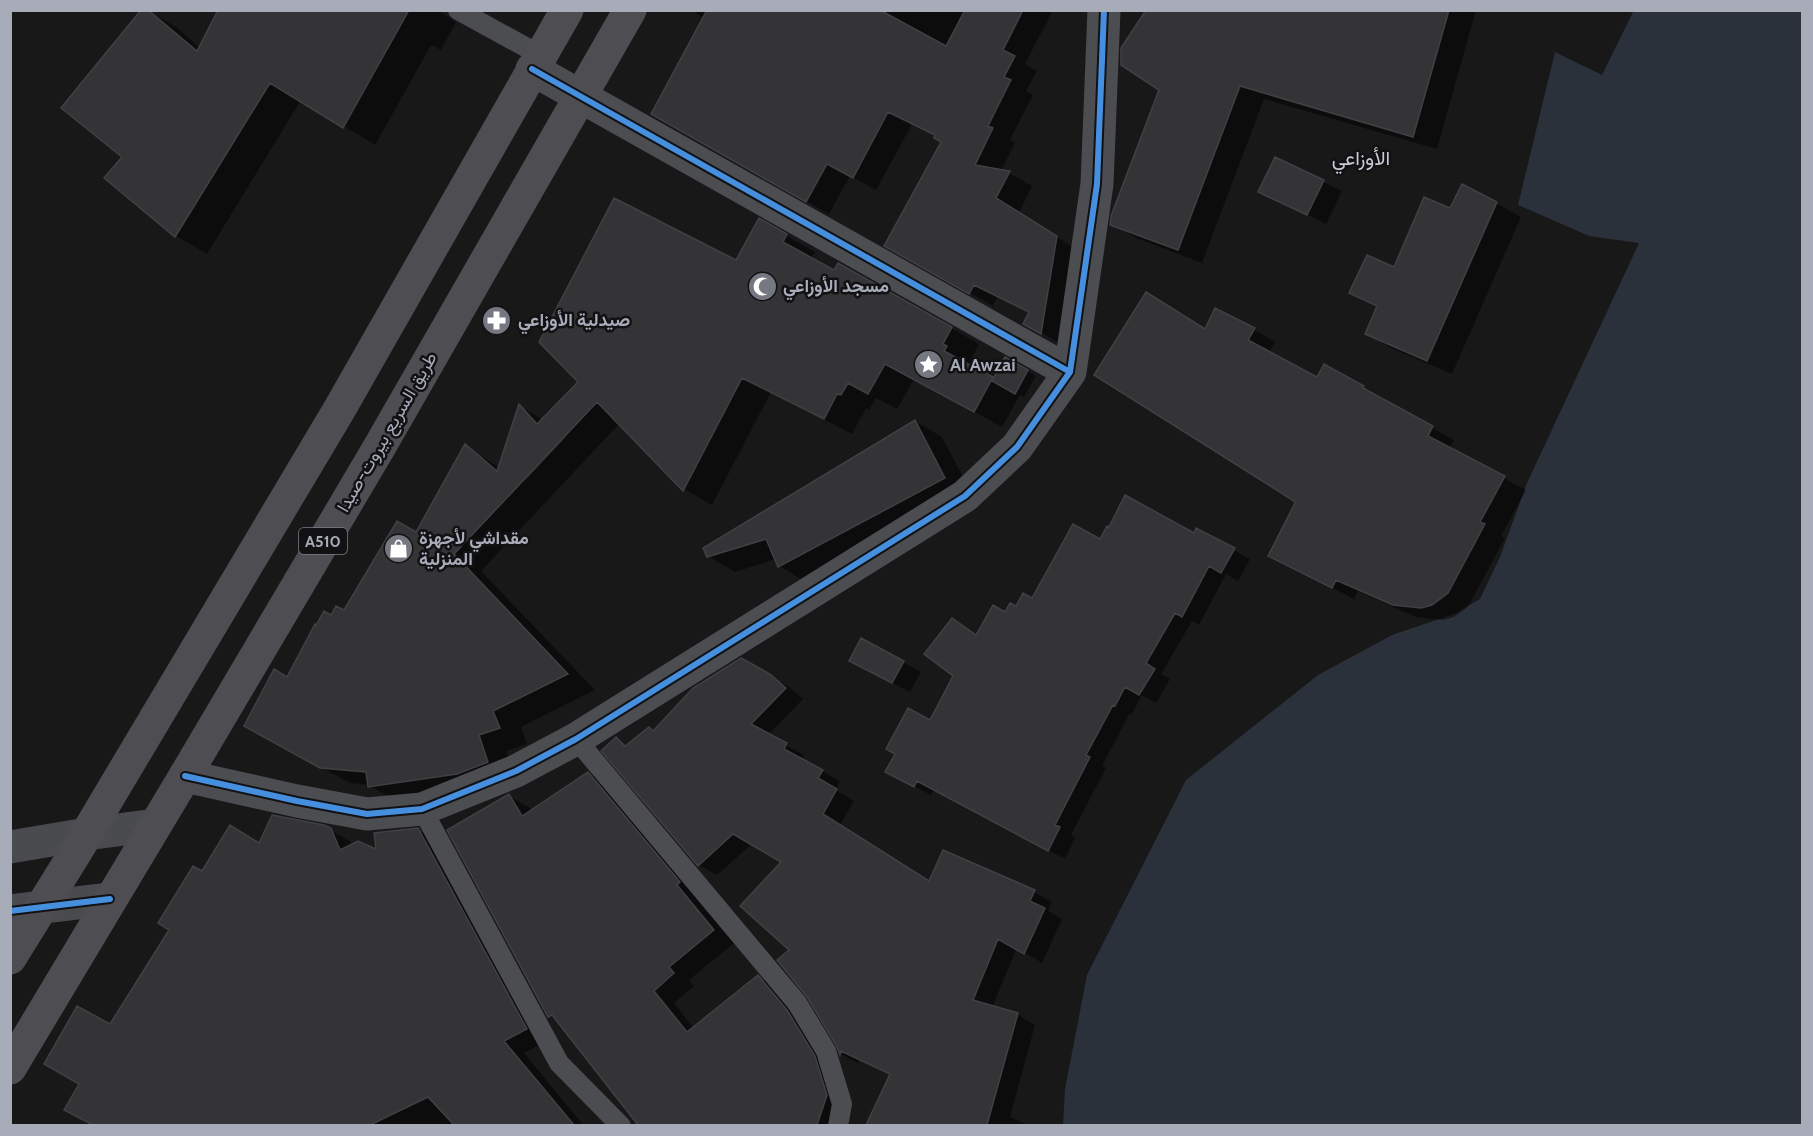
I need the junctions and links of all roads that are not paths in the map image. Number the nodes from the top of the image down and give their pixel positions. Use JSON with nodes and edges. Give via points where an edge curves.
{"nodes":[{"id":1,"x":458,"y":10,"type":"edge"},
{"id":2,"x":567,"y":10,"type":"edge"},
{"id":3,"x":630,"y":10,"type":"edge"},
{"id":4,"x":1104,"y":10,"type":"edge"},
{"id":5,"x":536,"y":62,"type":"junction"},
{"id":6,"x":580,"y":96,"type":"junction"},
{"id":7,"x":1070,"y":372,"type":"junction"},
{"id":8,"x":576,"y":739,"type":"junction"},
{"id":9,"x":185,"y":776,"type":"junction"},
{"id":10,"x":422,"y":809,"type":"junction"},
{"id":11,"x":155,"y":825,"type":"junction"},
{"id":12,"x":87,"y":834,"type":"junction"},
{"id":13,"x":10,"y":847,"type":"edge"},
{"id":14,"x":110,"y":899,"type":"junction"},
{"id":15,"x":26,"y":909,"type":"edge"},
{"id":16,"x":10,"y":958,"type":"edge"},
{"id":17,"x":10,"y":1068,"type":"edge"},
{"id":18,"x":621,"y":1125,"type":"edge"},
{"id":19,"x":837,"y":1125,"type":"edge"}],
"edges":[{"from":1,"to":5,"type":"lane"},
{"from":2,"to":5,"type":"highway","number":"A510"},
{"from":3,"to":6,"type":"highway","name":"طريق السريع بيروت-صيدا","number":"A510"},
{"from":4,"to":7,"type":"street","via":[[1097,184]]},
{"from":5,"to":6,"type":"street"},
{"from":5,"to":12,"type":"highway","number":"A510","via":[[339,410]]},
{"from":6,"to":7,"type":"street"},
{"from":6,"to":9,"type":"highway","name":"طريق السريع بيروت-صيدا","number":"A510"},
{"from":7,"to":8,"type":"street","via":[[1017,447],[965,496]]},
{"from":8,"to":10,"type":"street","via":[[516,771]]},
{"from":8,"to":19,"type":"lane","via":[[797,1003],[826,1051],[842,1104]]},
{"from":9,"to":10,"type":"street","via":[[367,814]]},
{"from":9,"to":11,"type":"highway","name":"طريق السريع بيروت-صيدا","number":"A510"},
{"from":10,"to":18,"type":"lane","via":[[559,1063]]},
{"from":11,"to":12,"type":"street"},
{"from":11,"to":14,"type":"highway","name":"طريق السريع بيروت-صيدا","number":"A510"},
{"from":12,"to":13,"type":"street"},
{"from":12,"to":15,"type":"highway","number":"A510"},
{"from":14,"to":15,"type":"street"},
{"from":14,"to":17,"type":"highway","name":"طريق السريع بيروت-صيدا","number":"A510"},
{"from":15,"to":16,"type":"highway","number":"A510"}]}
